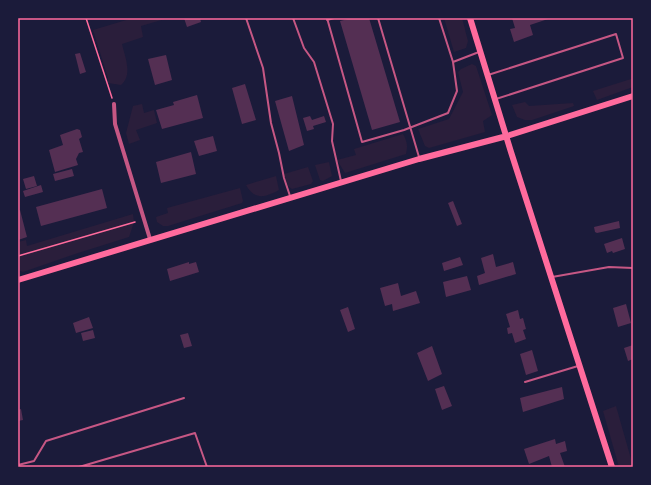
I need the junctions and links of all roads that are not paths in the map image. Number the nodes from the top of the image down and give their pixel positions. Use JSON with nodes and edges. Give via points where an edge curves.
{"nodes":[{"id":1,"x":246,"y":18,"type":"edge"},
{"id":2,"x":293,"y":18,"type":"edge"},
{"id":3,"x":334,"y":18,"type":"edge"},
{"id":4,"x":378,"y":18,"type":"edge"},
{"id":5,"x":439,"y":18,"type":"edge"},
{"id":6,"x":470,"y":18,"type":"edge"},
{"id":7,"x":327,"y":19,"type":"edge"},
{"id":8,"x":480,"y":52,"type":"junction"},
{"id":9,"x":453,"y":62,"type":"junction"},
{"id":10,"x":487,"y":75,"type":"junction"},
{"id":11,"x":633,"y":96,"type":"edge"},
{"id":12,"x":495,"y":99,"type":"junction"},
{"id":13,"x":114,"y":104,"type":"road end"},
{"id":14,"x":410,"y":127,"type":"junction"},
{"id":15,"x":507,"y":136,"type":"junction"},
{"id":16,"x":419,"y":159,"type":"junction"},
{"id":17,"x":342,"y":182,"type":"junction"},
{"id":18,"x":291,"y":197,"type":"junction"},
{"id":19,"x":150,"y":239,"type":"junction"},
{"id":20,"x":633,"y":268,"type":"edge"},
{"id":21,"x":551,"y":277,"type":"junction"},
{"id":22,"x":18,"y":280,"type":"edge"},
{"id":23,"x":579,"y":365,"type":"junction"},
{"id":24,"x":525,"y":382,"type":"dead end"},
{"id":25,"x":184,"y":398,"type":"dead end"},
{"id":26,"x":18,"y":466,"type":"edge"},
{"id":27,"x":79,"y":467,"type":"edge"},
{"id":28,"x":207,"y":467,"type":"edge"},
{"id":29,"x":612,"y":467,"type":"edge"}],
"edges":[{"from":1,"to":18,"type":"lane","via":[[262,68],[271,123]]},
{"from":2,"to":17,"type":"lane","via":[[304,48],[314,62],[334,124],[332,141]]},
{"from":3,"to":7,"type":"lane"},
{"from":4,"to":14,"type":"lane"},
{"from":5,"to":9,"type":"lane"},
{"from":6,"to":8,"type":"main road"},
{"from":7,"to":14,"type":"lane","via":[[362,142]]},
{"from":8,"to":9,"type":"lane"},
{"from":8,"to":10,"type":"main road"},
{"from":9,"to":14,"type":"lane","via":[[457,91],[448,113]]},
{"from":10,"to":12,"type":"main road"},
{"from":10,"to":12,"type":"lane","via":[[616,34],[624,58]]},
{"from":11,"to":15,"type":"main road"},
{"from":12,"to":15,"type":"main road"},
{"from":13,"to":19,"type":"street","via":[[115,124]]},
{"from":14,"to":16,"type":"lane"},
{"from":15,"to":16,"type":"main road"},
{"from":15,"to":21,"type":"main road"},
{"from":16,"to":17,"type":"main road"},
{"from":17,"to":18,"type":"main road"},
{"from":18,"to":19,"type":"main road"},
{"from":19,"to":22,"type":"main road"},
{"from":20,"to":21,"type":"lane","via":[[610,267]]},
{"from":21,"to":23,"type":"main road"},
{"from":23,"to":24,"type":"lane"},
{"from":23,"to":29,"type":"main road"},
{"from":25,"to":26,"type":"lane","via":[[46,441],[34,461]]},
{"from":27,"to":28,"type":"lane","via":[[195,433]]}]}
